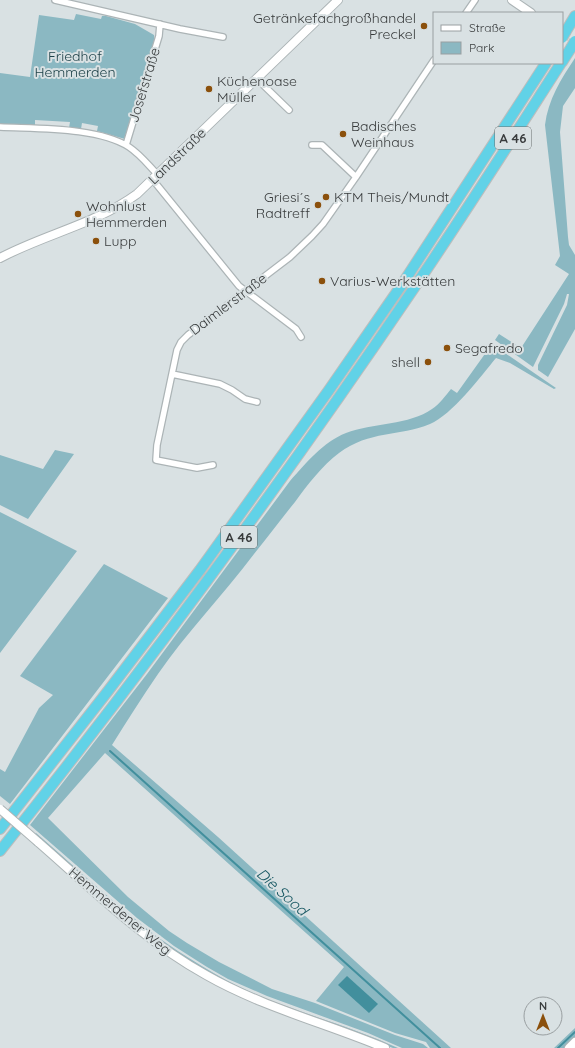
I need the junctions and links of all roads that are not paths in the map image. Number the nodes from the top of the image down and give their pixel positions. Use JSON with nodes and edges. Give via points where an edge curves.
{"nodes":[{"id":1,"x":55,"y":0,"type":"edge"},
{"id":2,"x":338,"y":0,"type":"edge"},
{"id":3,"x":475,"y":0,"type":"edge"},
{"id":4,"x":512,"y":0,"type":"edge"},
{"id":5,"x":467,"y":12,"type":"edge"},
{"id":6,"x":530,"y":12,"type":"edge"},
{"id":7,"x":575,"y":16,"type":"edge"},
{"id":8,"x":160,"y":24,"type":"junction"},
{"id":9,"x":563,"y":34,"type":"edge"},
{"id":10,"x":223,"y":37,"type":"dead end"},
{"id":11,"x":574,"y":44,"type":"edge"},
{"id":12,"x":563,"y":60,"type":"edge"},
{"id":13,"x":433,"y":62,"type":"edge"},
{"id":14,"x":545,"y":64,"type":"edge"},
{"id":15,"x":561,"y":64,"type":"edge"},
{"id":16,"x":256,"y":79,"type":"junction"},
{"id":17,"x":289,"y":110,"type":"dead end"},
{"id":18,"x":0,"y":127,"type":"edge"},
{"id":19,"x":126,"y":145,"type":"junction"},
{"id":20,"x":312,"y":145,"type":"dead end"},
{"id":21,"x":356,"y":177,"type":"junction"},
{"id":22,"x":156,"y":178,"type":"junction"},
{"id":23,"x":0,"y":258,"type":"edge"},
{"id":24,"x":244,"y":291,"type":"junction"},
{"id":25,"x":301,"y":337,"type":"dead end"},
{"id":26,"x":172,"y":374,"type":"junction"},
{"id":27,"x":257,"y":402,"type":"dead end"},
{"id":28,"x":213,"y":465,"type":"dead end"},
{"id":29,"x":0,"y":809,"type":"edge"},
{"id":30,"x":0,"y":829,"type":"edge"},
{"id":31,"x":0,"y":851,"type":"edge"},
{"id":32,"x":575,"y":1042,"type":"edge"},
{"id":33,"x":385,"y":1048,"type":"edge"},
{"id":34,"x":569,"y":1048,"type":"edge"}],
"edges":[{"from":1,"to":8,"type":"street"},
{"from":2,"to":16,"type":"street","name":"Landstraße"},
{"from":3,"to":5,"type":"street"},
{"from":4,"to":6,"type":"street"},
{"from":7,"to":9,"type":"highway"},
{"from":8,"to":10,"type":"street"},
{"from":8,"to":19,"type":"street","name":"Josefstraße","via":[[159,36]]},
{"from":9,"to":11,"type":"street"},
{"from":11,"to":12,"type":"highway","number":"A 46"},
{"from":13,"to":21,"type":"street","name":"Daimlerstraße"},
{"from":14,"to":30,"type":"highway","number":"A 46","via":[[401,286],[315,410],[200,570]]},
{"from":15,"to":31,"type":"highway","number":"A 46","via":[[411,293],[267,499]]},
{"from":16,"to":17,"type":"street"},
{"from":16,"to":22,"type":"street","name":"Landstraße"},
{"from":18,"to":19,"type":"street","via":[[90,133]]},
{"from":19,"to":22,"type":"street","via":[[138,154]]},
{"from":20,"to":21,"type":"street","via":[[322,145]]},
{"from":21,"to":24,"type":"street","name":"Daimlerstraße","via":[[307,242]]},
{"from":22,"to":23,"type":"street","name":"Landstraße","via":[[116,208]]},
{"from":22,"to":24,"type":"street"},
{"from":24,"to":25,"type":"street","via":[[296,329]]},
{"from":24,"to":26,"type":"street","name":"Daimlerstraße","via":[[185,337],[179,347]]},
{"from":26,"to":27,"type":"street","via":[[224,385],[245,399]]},
{"from":26,"to":28,"type":"street","name":"Daimlerstraße","via":[[156,460],[197,468]]},
{"from":29,"to":33,"type":"street","name":"Hemmerdener Weg","bridge":true,"via":[[137,929],[200,972],[265,1003]]},
{"from":32,"to":34,"type":"street"}]}
